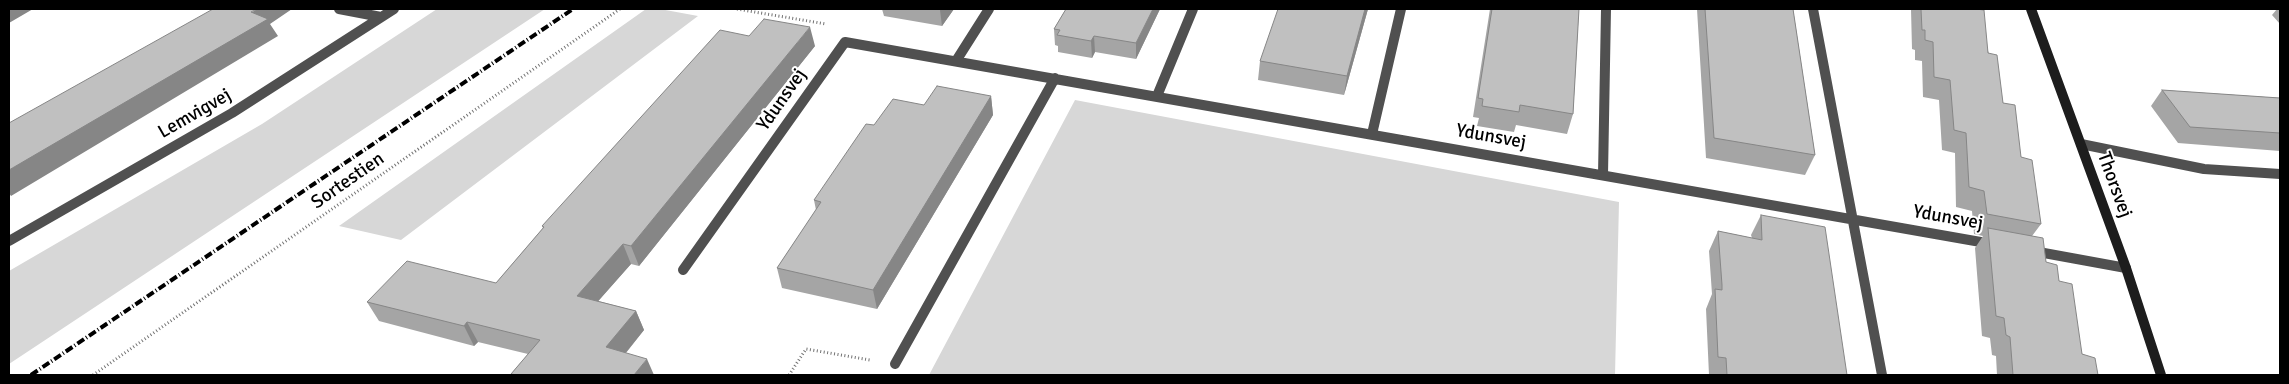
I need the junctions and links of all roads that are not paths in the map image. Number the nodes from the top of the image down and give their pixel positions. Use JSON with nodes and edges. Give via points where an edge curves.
{"nodes":[{"id":1,"x":339,"y":9,"type":"edge"},
{"id":2,"x":394,"y":9,"type":"edge"},
{"id":3,"x":989,"y":9,"type":"edge"},
{"id":4,"x":1193,"y":9,"type":"edge"},
{"id":5,"x":1401,"y":9,"type":"edge"},
{"id":6,"x":1606,"y":9,"type":"edge"},
{"id":7,"x":1813,"y":9,"type":"edge"},
{"id":8,"x":2031,"y":9,"type":"edge"},
{"id":9,"x":381,"y":17,"type":"junction"},
{"id":10,"x":956,"y":61,"type":"junction"},
{"id":11,"x":1055,"y":78,"type":"junction"},
{"id":12,"x":1157,"y":96,"type":"junction"},
{"id":13,"x":1372,"y":134,"type":"junction"},
{"id":14,"x":2081,"y":144,"type":"junction"},
{"id":15,"x":2280,"y":174,"type":"edge"},
{"id":16,"x":1603,"y":175,"type":"junction"},
{"id":17,"x":1852,"y":218,"type":"junction"},
{"id":18,"x":9,"y":241,"type":"edge"},
{"id":19,"x":1999,"y":245,"type":"edge"},
{"id":20,"x":2018,"y":249,"type":"edge"},
{"id":21,"x":2126,"y":268,"type":"junction"},
{"id":22,"x":683,"y":270,"type":"dead end"},
{"id":23,"x":895,"y":364,"type":"road end"},
{"id":24,"x":1882,"y":375,"type":"edge"},
{"id":25,"x":2160,"y":375,"type":"edge"}],
"edges":[{"from":1,"to":9,"type":"street"},
{"from":2,"to":9,"type":"street","name":"Lemvigvej"},
{"from":3,"to":10,"type":"street"},
{"from":4,"to":12,"type":"street"},
{"from":5,"to":13,"type":"street"},
{"from":6,"to":16,"type":"street"},
{"from":7,"to":17,"type":"street"},
{"from":8,"to":14,"type":"street","name":"Thorsvej"},
{"from":9,"to":18,"type":"street","name":"Lemvigvej","via":[[232,113]]},
{"from":10,"to":11,"type":"street","name":"Ydunsvej"},
{"from":10,"to":22,"type":"street","name":"Ydunsvej","via":[[845,42]]},
{"from":11,"to":12,"type":"street","name":"Ydunsvej"},
{"from":11,"to":23,"type":"street"},
{"from":12,"to":13,"type":"street","name":"Ydunsvej"},
{"from":13,"to":16,"type":"street","name":"Ydunsvej"},
{"from":14,"to":15,"type":"street","via":[[2204,169]]},
{"from":14,"to":21,"type":"street","name":"Thorsvej"},
{"from":16,"to":17,"type":"street","name":"Ydunsvej"},
{"from":17,"to":19,"type":"street","name":"Ydunsvej"},
{"from":17,"to":24,"type":"street"},
{"from":20,"to":21,"type":"street"},
{"from":21,"to":25,"type":"street","name":"Thorsvej"}]}
